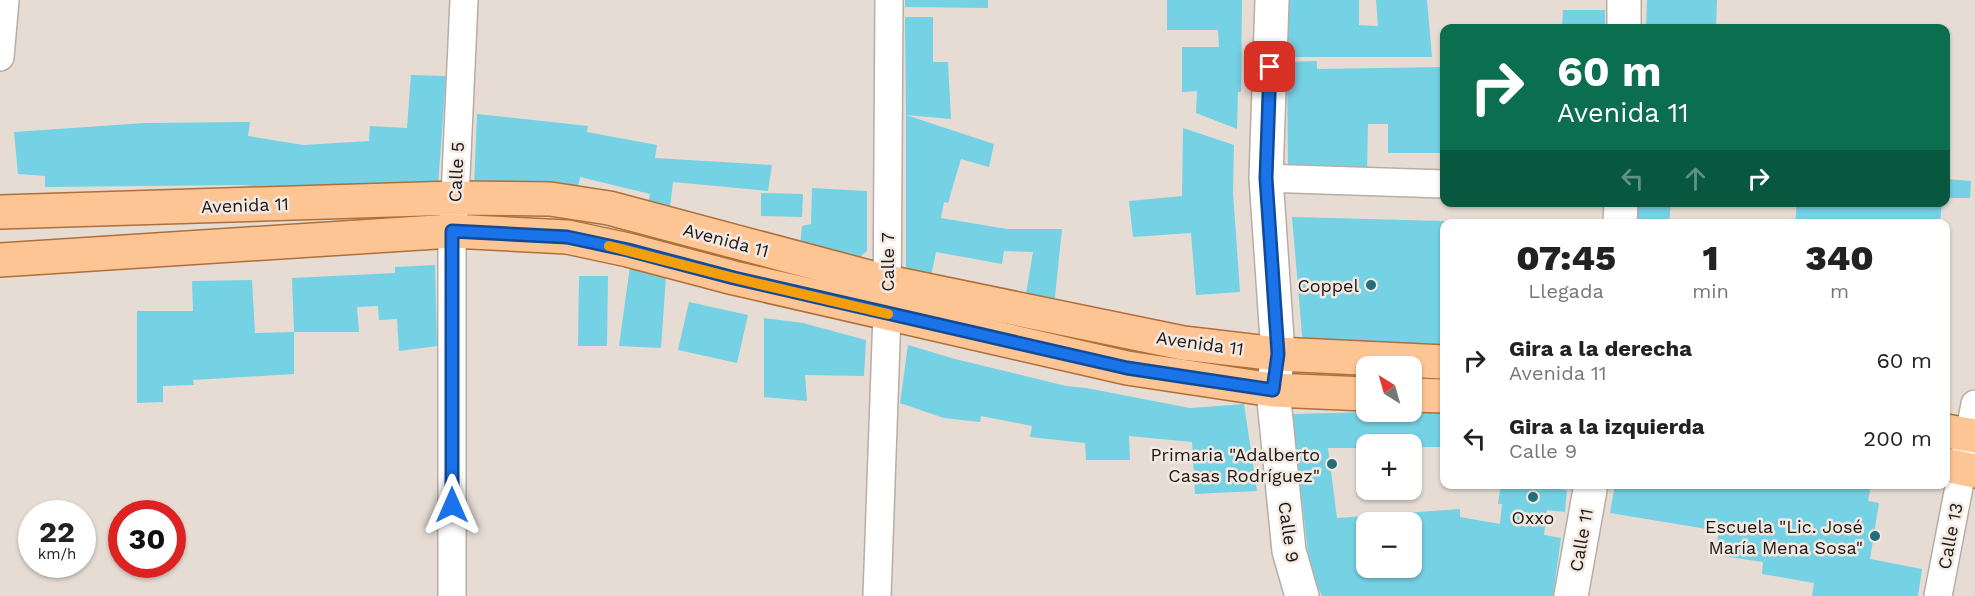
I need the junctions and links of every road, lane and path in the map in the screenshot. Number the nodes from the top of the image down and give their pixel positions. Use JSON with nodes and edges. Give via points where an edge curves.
{"nodes":[{"id":1,"x":5,"y":0,"type":"edge"},
{"id":2,"x":464,"y":0,"type":"edge"},
{"id":3,"x":890,"y":0,"type":"edge"},
{"id":4,"x":1272,"y":0,"type":"edge"},
{"id":5,"x":1624,"y":0,"type":"edge"},
{"id":6,"x":1624,"y":24,"type":"edge"},
{"id":7,"x":0,"y":57,"type":"edge"},
{"id":8,"x":1266,"y":178,"type":"junction"},
{"id":9,"x":1440,"y":184,"type":"edge"},
{"id":10,"x":455,"y":198,"type":"junction"},
{"id":11,"x":0,"y":212,"type":"edge"},
{"id":12,"x":452,"y":231,"type":"junction"},
{"id":13,"x":0,"y":260,"type":"edge"},
{"id":14,"x":887,"y":298,"type":"junction"},
{"id":15,"x":1278,"y":354,"type":"junction"},
{"id":16,"x":1440,"y":362,"type":"edge"},
{"id":17,"x":1273,"y":390,"type":"junction"},
{"id":18,"x":1356,"y":393,"type":"edge"},
{"id":19,"x":1422,"y":395,"type":"edge"},
{"id":20,"x":1440,"y":396,"type":"edge"},
{"id":21,"x":1966,"y":426,"type":"edge"},
{"id":22,"x":1961,"y":468,"type":"edge"},
{"id":23,"x":1590,"y":489,"type":"edge"},
{"id":24,"x":452,"y":596,"type":"edge"},
{"id":25,"x":877,"y":596,"type":"edge"},
{"id":26,"x":1302,"y":596,"type":"edge"},
{"id":27,"x":1571,"y":596,"type":"edge"},
{"id":28,"x":1938,"y":596,"type":"edge"}],
"edges":[{"from":1,"to":7,"type":"street"},
{"from":2,"to":10,"type":"street","name":"Calle 5"},
{"from":3,"to":14,"type":"street","name":"Calle 7"},
{"from":4,"to":8,"type":"main road","name":"Calle 9"},
{"from":5,"to":6,"type":"main road"},
{"from":8,"to":9,"type":"street"},
{"from":8,"to":15,"type":"main road","name":"Calle 9"},
{"from":10,"to":11,"type":"main road","name":"Avenida 11"},
{"from":10,"to":12,"type":"street","name":"Calle 5"},
{"from":10,"to":14,"type":"main road","name":"Avenida 11","via":[[550,199],[609,208]]},
{"from":12,"to":13,"type":"main road","name":"Avenida 11"},
{"from":12,"to":14,"type":"main road","name":"Avenida 11","via":[[567,237]]},
{"from":12,"to":24,"type":"street","name":"Calle 5"},
{"from":14,"to":15,"type":"main road","name":"Avenida 11"},
{"from":14,"to":17,"type":"main road","name":"Avenida 11","via":[[1127,368]]},
{"from":14,"to":25,"type":"street","name":"Calle 7"},
{"from":15,"to":16,"type":"main road","name":"Avenida 11"},
{"from":15,"to":17,"type":"main road","name":"Calle 9"},
{"from":17,"to":18,"type":"main road","name":"Avenida 11"},
{"from":17,"to":26,"type":"main road","name":"Calle 9","via":[[1289,551]]},
{"from":19,"to":20,"type":"main road"},
{"from":21,"to":22,"type":"street","name":"Calle 13"},
{"from":22,"to":28,"type":"street","name":"Calle 13"},
{"from":23,"to":27,"type":"main road","name":"Calle 11"}]}
